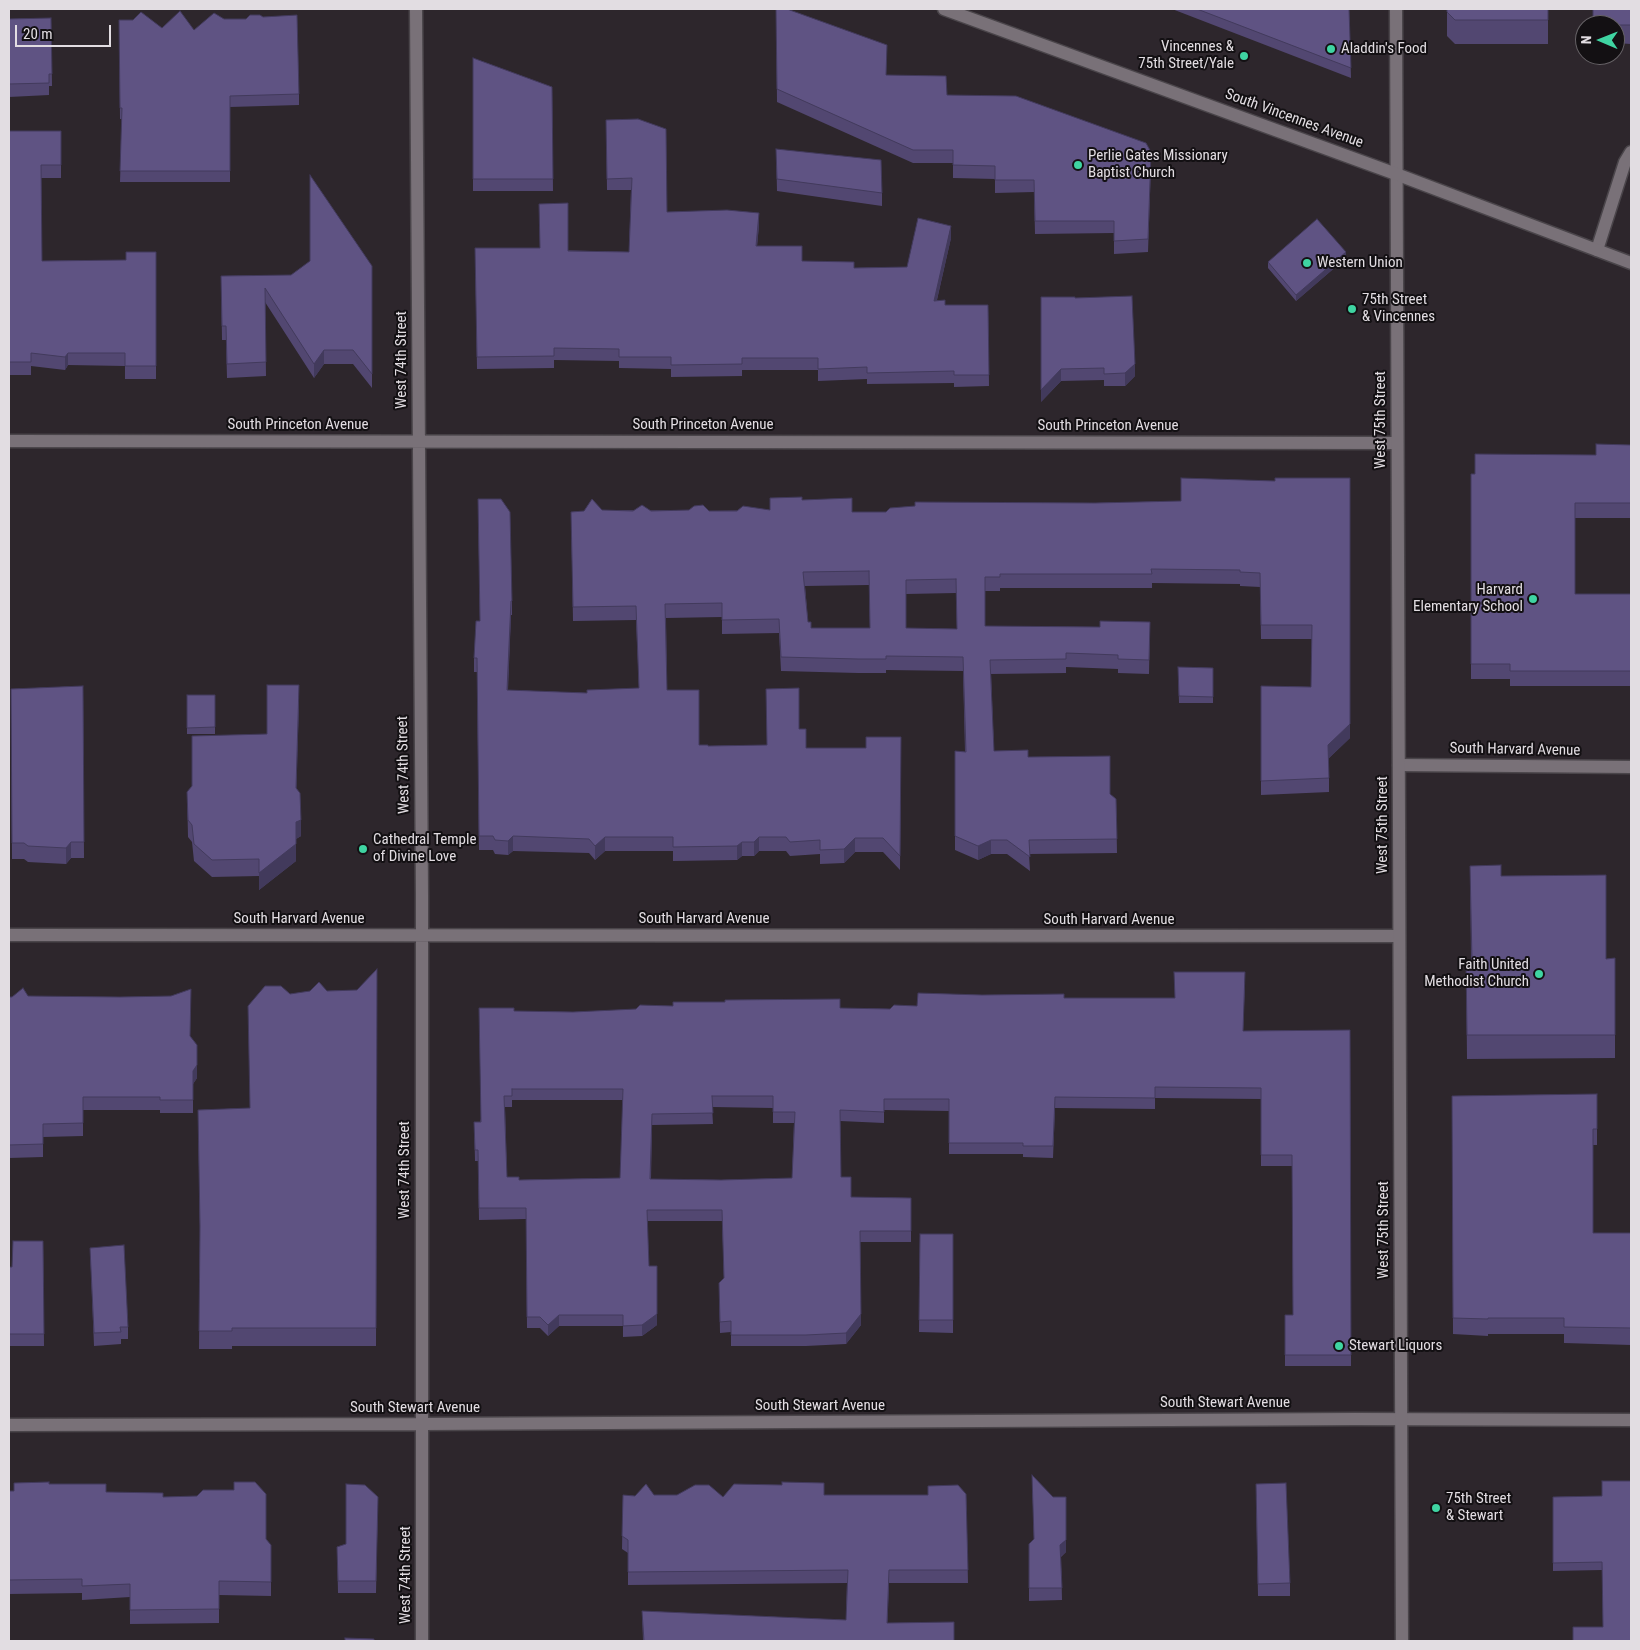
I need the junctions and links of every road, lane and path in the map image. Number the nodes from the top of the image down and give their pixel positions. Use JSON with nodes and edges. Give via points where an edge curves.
{"nodes":[{"id":1,"x":416,"y":9,"type":"edge"},
{"id":2,"x":944,"y":9,"type":"edge"},
{"id":3,"x":1396,"y":9,"type":"edge"},
{"id":4,"x":1631,"y":152,"type":"edge"},
{"id":5,"x":1396,"y":174,"type":"junction"},
{"id":6,"x":1597,"y":250,"type":"junction"},
{"id":7,"x":1631,"y":263,"type":"edge"},
{"id":8,"x":9,"y":441,"type":"edge"},
{"id":9,"x":418,"y":441,"type":"junction"},
{"id":10,"x":1397,"y":443,"type":"junction"},
{"id":11,"x":1399,"y":765,"type":"junction"},
{"id":12,"x":1631,"y":767,"type":"edge"},
{"id":13,"x":9,"y":935,"type":"edge"},
{"id":14,"x":422,"y":936,"type":"junction"},
{"id":15,"x":1400,"y":936,"type":"junction"},
{"id":16,"x":1401,"y":1419,"type":"junction"},
{"id":17,"x":1631,"y":1420,"type":"edge"},
{"id":18,"x":422,"y":1424,"type":"junction"},
{"id":19,"x":9,"y":1425,"type":"edge"},
{"id":20,"x":422,"y":1641,"type":"edge"},
{"id":21,"x":1402,"y":1641,"type":"edge"}],
"edges":[{"from":1,"to":9,"type":"street","name":"West 74th Street"},
{"from":2,"to":5,"type":"street","name":"South Vincennes Avenue"},
{"from":3,"to":5,"type":"street","name":"West 75th Street"},
{"from":4,"to":6,"type":"street"},
{"from":5,"to":6,"type":"street","name":"South Vincennes Avenue"},
{"from":5,"to":10,"type":"street","name":"West 75th Street"},
{"from":6,"to":7,"type":"street","name":"South Vincennes Avenue"},
{"from":8,"to":9,"type":"street","name":"South Princeton Avenue"},
{"from":9,"to":10,"type":"street","name":"South Princeton Avenue"},
{"from":9,"to":14,"type":"street","name":"West 74th Street"},
{"from":10,"to":11,"type":"street","name":"West 75th Street"},
{"from":11,"to":12,"type":"street","name":"South Harvard Avenue"},
{"from":11,"to":15,"type":"street","name":"West 75th Street"},
{"from":13,"to":14,"type":"street","name":"South Harvard Avenue"},
{"from":14,"to":15,"type":"street","name":"South Harvard Avenue"},
{"from":14,"to":18,"type":"street","name":"West 74th Street"},
{"from":15,"to":16,"type":"street","name":"West 75th Street"},
{"from":16,"to":17,"type":"street","name":"South Stewart Avenue"},
{"from":16,"to":18,"type":"street","name":"South Stewart Avenue"},
{"from":16,"to":21,"type":"street","name":"West 75th Street"},
{"from":18,"to":19,"type":"street","name":"South Stewart Avenue"},
{"from":18,"to":20,"type":"street","name":"West 74th Street"}]}
